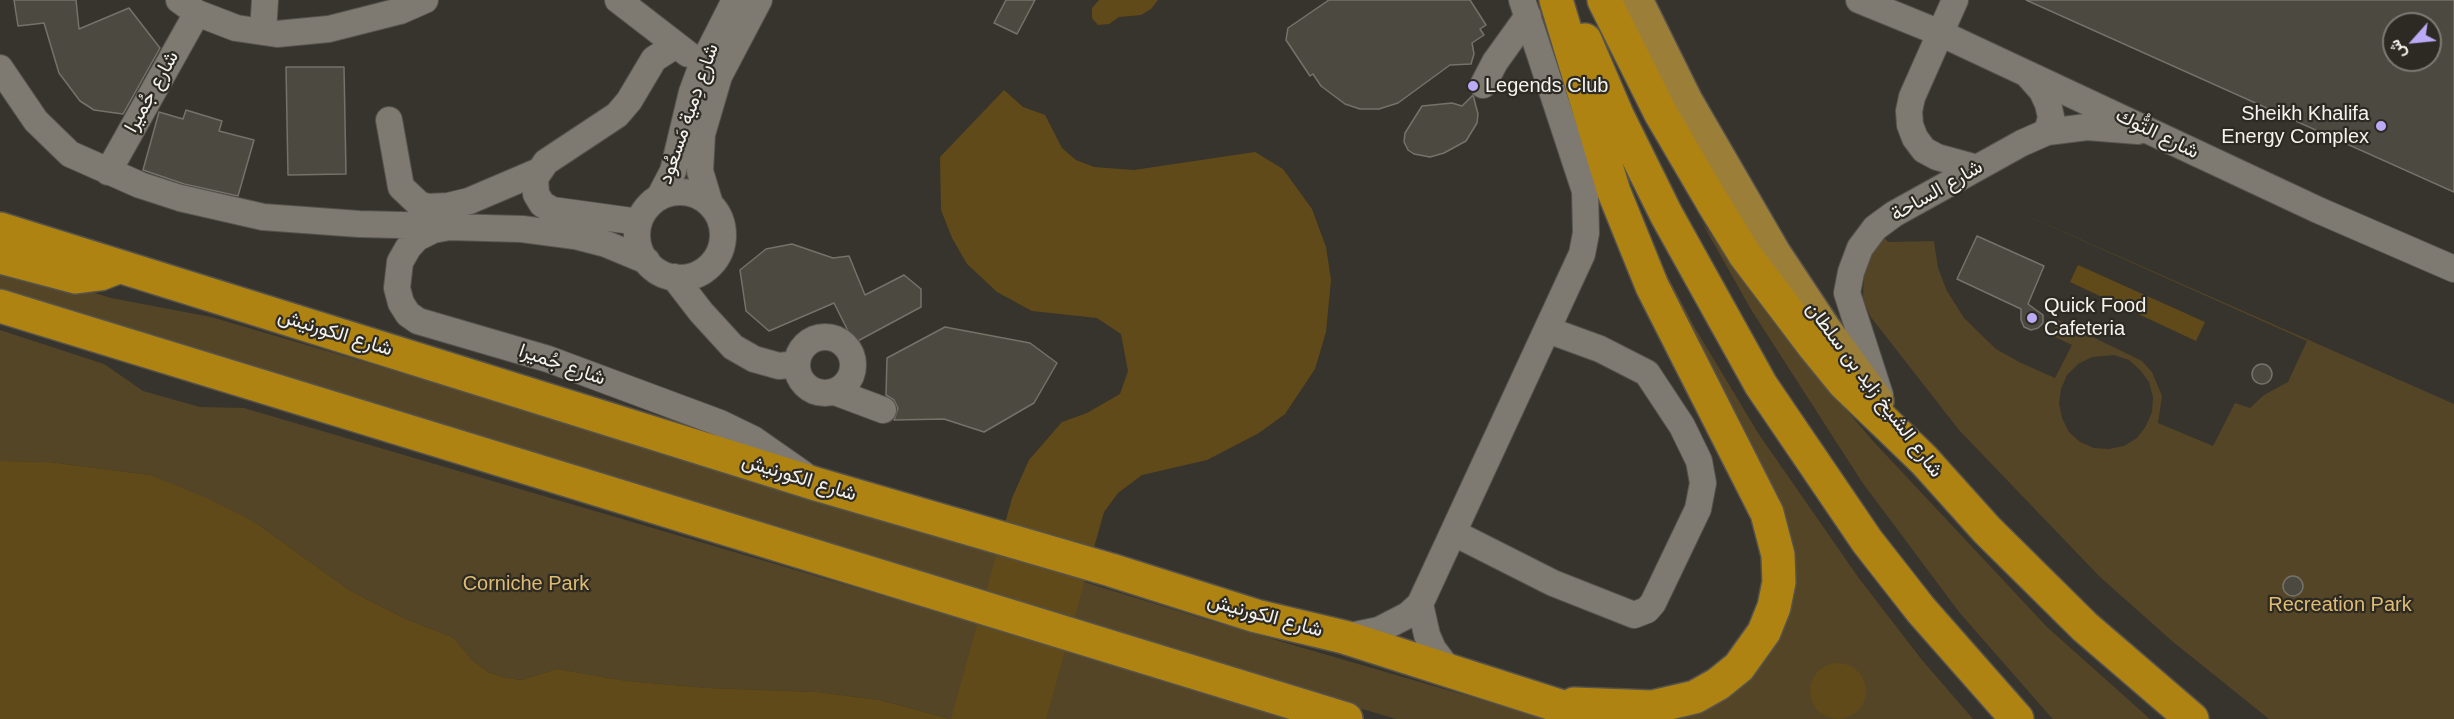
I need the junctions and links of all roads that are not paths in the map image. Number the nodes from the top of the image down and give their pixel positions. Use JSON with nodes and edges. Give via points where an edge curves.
{"nodes":[{"id":1,"x":265,"y":0,"type":"edge"},
{"id":2,"x":425,"y":0,"type":"edge"},
{"id":3,"x":618,"y":0,"type":"edge"},
{"id":4,"x":735,"y":0,"type":"edge"},
{"id":5,"x":759,"y":0,"type":"edge"},
{"id":6,"x":1568,"y":0,"type":"edge"},
{"id":7,"x":1604,"y":0,"type":"edge"},
{"id":8,"x":1636,"y":0,"type":"edge"},
{"id":9,"x":1859,"y":0,"type":"edge"},
{"id":10,"x":1955,"y":0,"type":"edge"},
{"id":11,"x":1535,"y":5,"type":"edge"},
{"id":12,"x":188,"y":6,"type":"edge"},
{"id":13,"x":396,"y":6,"type":"edge"},
{"id":14,"x":263,"y":32,"type":"junction"},
{"id":15,"x":1940,"y":33,"type":"junction"},
{"id":16,"x":676,"y":45,"type":"junction"},
{"id":17,"x":702,"y":65,"type":"junction"},
{"id":18,"x":0,"y":68,"type":"edge"},
{"id":19,"x":2024,"y":71,"type":"junction"},
{"id":20,"x":1483,"y":85,"type":"dead end"},
{"id":21,"x":389,"y":120,"type":"dead end"},
{"id":22,"x":2047,"y":132,"type":"junction"},
{"id":23,"x":2153,"y":132,"type":"junction"},
{"id":24,"x":1977,"y":168,"type":"junction"},
{"id":25,"x":108,"y":172,"type":"junction"},
{"id":26,"x":537,"y":172,"type":"junction"},
{"id":27,"x":660,"y":196,"type":"junction"},
{"id":28,"x":710,"y":204,"type":"junction"},
{"id":29,"x":639,"y":222,"type":"junction"},
{"id":30,"x":448,"y":227,"type":"junction"},
{"id":31,"x":0,"y":230,"type":"edge"},
{"id":32,"x":0,"y":257,"type":"edge"},
{"id":33,"x":647,"y":261,"type":"junction"},
{"id":34,"x":120,"y":267,"type":"junction"},
{"id":35,"x":2454,"y":269,"type":"edge"},
{"id":36,"x":682,"y":276,"type":"junction"},
{"id":37,"x":0,"y":306,"type":"edge"},
{"id":38,"x":1548,"y":330,"type":"junction"},
{"id":39,"x":797,"y":364,"type":"junction"},
{"id":40,"x":835,"y":392,"type":"junction"},
{"id":41,"x":883,"y":410,"type":"dead end"},
{"id":42,"x":1885,"y":412,"type":"junction"},
{"id":43,"x":1924,"y":460,"type":"junction"},
{"id":44,"x":816,"y":484,"type":"junction"},
{"id":45,"x":1454,"y":533,"type":"junction"},
{"id":46,"x":1420,"y":604,"type":"junction"},
{"id":47,"x":1344,"y":637,"type":"junction"},
{"id":48,"x":1452,"y":674,"type":"junction"},
{"id":49,"x":1551,"y":703,"type":"junction"},
{"id":50,"x":1346,"y":719,"type":"edge"},
{"id":51,"x":1600,"y":719,"type":"edge"},
{"id":52,"x":2017,"y":719,"type":"edge"},
{"id":53,"x":2192,"y":719,"type":"edge"}],
"edges":[{"from":1,"to":14,"type":"street"},
{"from":2,"to":13,"type":"street"},
{"from":3,"to":16,"type":"street"},
{"from":4,"to":17,"type":"street","name":"شارع دِمية مَسعُود"},
{"from":5,"to":28,"type":"street","name":"شارع دِمية مَسعُود","via":[[718,76],[702,134],[700,171]]},
{"from":6,"to":52,"type":"highway","via":[[1666,214],[1761,385],[1867,541],[1921,610]]},
{"from":7,"to":43,"type":"highway","via":[[1661,114],[1745,255],[1844,383]]},
{"from":8,"to":42,"type":"main road","name":"شارع الشيخ زايد بن سلطان","via":[[1686,101],[1774,253]]},
{"from":9,"to":15,"type":"street","name":"شارع التُّوك"},
{"from":10,"to":15,"type":"street"},
{"from":11,"to":20,"type":"street"},
{"from":11,"to":38,"type":"street","via":[[1580,171],[1587,212],[1582,254]]},
{"from":11,"to":49,"type":"highway","via":[[1665,314],[1767,513],[1778,555],[1779,582],[1774,607],[1752,652],[1718,684],[1695,697],[1652,707]]},
{"from":12,"to":14,"type":"street","via":[[236,28]]},
{"from":12,"to":25,"type":"street","name":"شارع جُميرا"},
{"from":13,"to":14,"type":"street","via":[[329,29]]},
{"from":15,"to":19,"type":"street","name":"شارع التُّوك"},
{"from":15,"to":24,"type":"street","via":[[1912,96],[1910,125],[1924,150]]},
{"from":16,"to":17,"type":"street"},
{"from":16,"to":26,"type":"street","via":[[648,66],[617,115]]},
{"from":17,"to":27,"type":"street","name":"شارع دِمية مَسعُود","via":[[673,171]]},
{"from":18,"to":25,"type":"street","name":"شارع جُميرا","via":[[21,102],[52,138],[70,154]]},
{"from":19,"to":22,"type":"street","via":[[2048,104]]},
{"from":19,"to":23,"type":"street","name":"شارع التُّوك"},
{"from":21,"to":26,"type":"street","via":[[401,187],[419,204],[448,206],[469,201]]},
{"from":22,"to":23,"type":"street","name":"شارع الساحة","via":[[2087,127]]},
{"from":22,"to":24,"type":"street","name":"شارع الساحة"},
{"from":23,"to":35,"type":"street","name":"شارع التُّوك"},
{"from":24,"to":42,"type":"street","name":"شارع الساحة","via":[[1894,214],[1875,228],[1857,256],[1847,293]]},
{"from":25,"to":30,"type":"street","name":"شارع جُميرا","via":[[180,198],[263,217]]},
{"from":26,"to":29,"type":"street","via":[[536,194],[552,210]]},
{"from":27,"to":28,"type":"street","via":[[687,192]]},
{"from":27,"to":29,"type":"street","via":[[649,204]]},
{"from":28,"to":36,"type":"street","via":[[722,225],[722,242],[712,263]]},
{"from":29,"to":33,"type":"street","via":[[637,239]]},
{"from":30,"to":33,"type":"street","name":"شارع جُميرا","via":[[522,229],[575,236]]},
{"from":30,"to":44,"type":"street","name":"شارع جُميرا","via":[[417,238],[400,262],[401,303],[418,321],[548,358],[720,423],[753,439]]},
{"from":31,"to":34,"type":"highway","name":"شارع الكورنيش"},
{"from":32,"to":34,"type":"highway","via":[[76,277]]},
{"from":33,"to":36,"type":"street","via":[[661,273]]},
{"from":34,"to":44,"type":"highway","name":"شارع الكورنيش"},
{"from":36,"to":39,"type":"street","via":[[701,312],[733,347],[779,366]]},
{"from":37,"to":50,"type":"highway"},
{"from":38,"to":45,"type":"street"},
{"from":38,"to":45,"type":"street","via":[[1600,349],[1647,373],[1682,426],[1699,461],[1703,483],[1698,509],[1653,603],[1634,615],[1553,582]]},
{"from":39,"to":40,"type":"street","via":[[799,376],[810,389]]},
{"from":39,"to":40,"type":"street","via":[[803,348],[812,340],[830,337],[841,342],[852,356],[854,367],[847,384]]},
{"from":40,"to":41,"type":"street"},
{"from":42,"to":43,"type":"main road","name":"شارع الشيخ زايد بن سلطان"},
{"from":43,"to":53,"type":"highway","name":"شارع الشيخ زايد بن سلطان","via":[[1987,530],[2085,627]]},
{"from":44,"to":47,"type":"highway","name":"شارع الكورنيش","via":[[1256,616]]},
{"from":45,"to":46,"type":"street"},
{"from":46,"to":47,"type":"street","via":[[1379,630]]},
{"from":46,"to":48,"type":"street","via":[[1433,649]]},
{"from":47,"to":48,"type":"highway","name":"شارع الكورنيش"},
{"from":48,"to":49,"type":"highway","name":"شارع الكورنيش"},
{"from":49,"to":51,"type":"highway","name":"شارع الكورنيش"}]}
